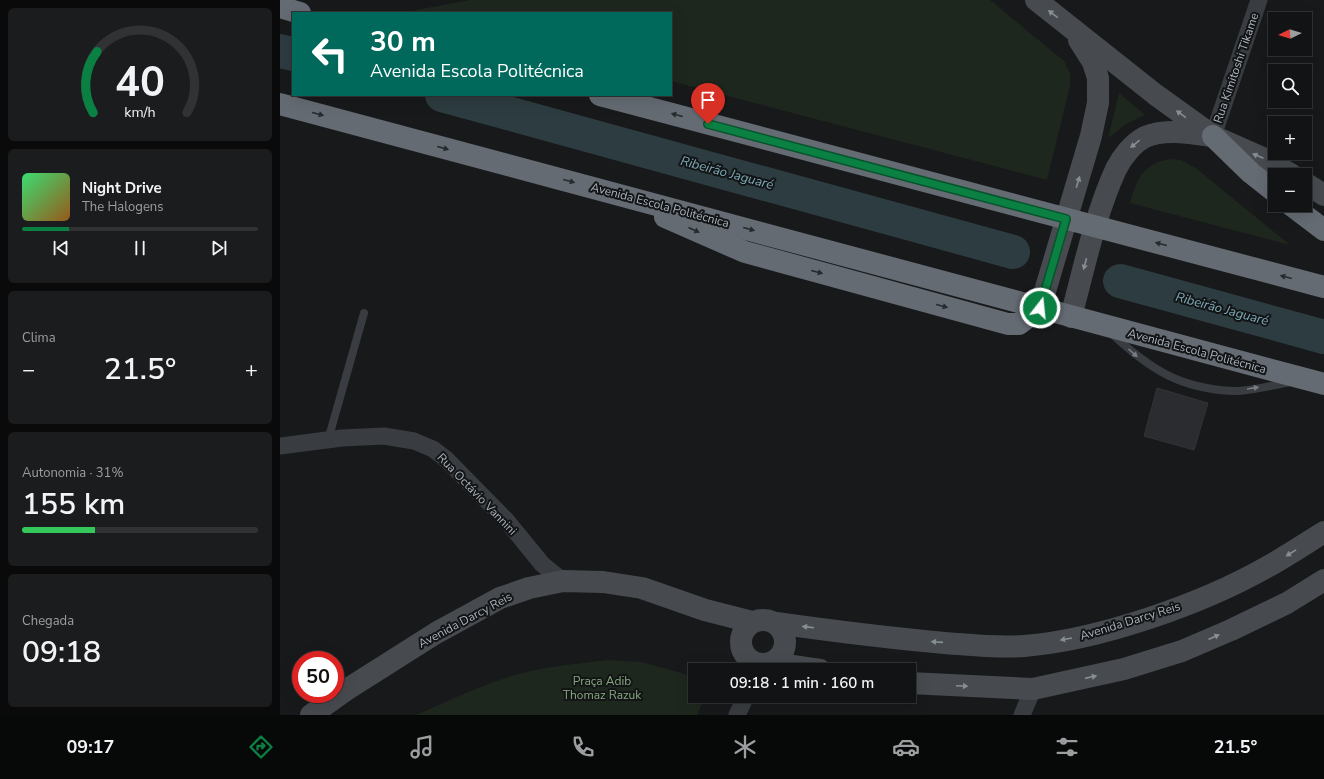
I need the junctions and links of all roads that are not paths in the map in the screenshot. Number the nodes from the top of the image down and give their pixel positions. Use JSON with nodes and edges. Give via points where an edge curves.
{"nodes":[{"id":1,"x":1036,"y":0,"type":"edge"},
{"id":2,"x":1259,"y":0,"type":"edge"},
{"id":3,"x":280,"y":7,"type":"edge"},
{"id":4,"x":297,"y":12,"type":"edge"},
{"id":5,"x":1071,"y":27,"type":"junction"},
{"id":6,"x":604,"y":96,"type":"edge"},
{"id":7,"x":280,"y":104,"type":"edge"},
{"id":8,"x":1213,"y":136,"type":"junction"},
{"id":9,"x":1280,"y":168,"type":"edge"},
{"id":10,"x":1268,"y":186,"type":"edge"},
{"id":11,"x":1312,"y":187,"type":"edge"},
{"id":12,"x":1324,"y":195,"type":"edge"},
{"id":13,"x":1300,"y":212,"type":"edge"},
{"id":14,"x":1066,"y":219,"type":"junction"},
{"id":15,"x":1096,"y":227,"type":"junction"},
{"id":16,"x":1324,"y":230,"type":"edge"},
{"id":17,"x":1324,"y":287,"type":"edge"},
{"id":18,"x":1040,"y":308,"type":"junction"},
{"id":19,"x":364,"y":313,"type":"dead end"},
{"id":20,"x":1071,"y":317,"type":"junction"},
{"id":21,"x":1104,"y":326,"type":"junction"},
{"id":22,"x":1315,"y":382,"type":"edge"},
{"id":23,"x":328,"y":440,"type":"junction"},
{"id":24,"x":280,"y":446,"type":"edge"},
{"id":25,"x":1324,"y":532,"type":"edge"},
{"id":26,"x":1324,"y":580,"type":"edge"},
{"id":27,"x":563,"y":581,"type":"junction"},
{"id":28,"x":752,"y":622,"type":"junction"},
{"id":29,"x":776,"y":623,"type":"junction"},
{"id":30,"x":757,"y":663,"type":"edge"},
{"id":31,"x":769,"y":663,"type":"edge"},
{"id":32,"x":916,"y":683,"type":"edge"},
{"id":33,"x":1034,"y":688,"type":"junction"},
{"id":34,"x":742,"y":703,"type":"edge"},
{"id":35,"x":311,"y":715,"type":"edge"},
{"id":36,"x":736,"y":715,"type":"edge"},
{"id":37,"x":1022,"y":715,"type":"edge"}],
"edges":[{"from":5,"to":1,"type":"street","one_way":true},
{"from":2,"to":8,"type":"street","name":"Rua Kimitoshi Tikame"},
{"from":3,"to":4,"type":"highway"},
{"from":8,"to":5,"type":"street","one_way":true,"via":[[1156,95]]},
{"from":14,"to":5,"type":"street","one_way":true,"via":[[1091,136],[1098,103],[1098,78],[1093,62]]},
{"from":14,"to":6,"type":"highway","one_way":true},
{"from":7,"to":18,"type":"highway","name":"Avenida Escola Politécnica","one_way":true,"via":[[608,191],[745,252],[992,320],[1019,324]]},
{"from":9,"to":8,"type":"street","one_way":true},
{"from":8,"to":10,"type":"highway"},
{"from":8,"to":15,"type":"street","one_way":true,"via":[[1172,132],[1144,138],[1130,149],[1117,168]]},
{"from":11,"to":12,"type":"street"},
{"from":13,"to":16,"type":"highway"},
{"from":14,"to":15,"type":"highway"},
{"from":14,"to":18,"type":"street"},
{"from":17,"to":15,"type":"highway","one_way":true},
{"from":15,"to":20,"type":"street","one_way":true},
{"from":18,"to":20,"type":"highway","name":"Avenida Escola Politécnica"},
{"from":19,"to":23,"type":"lane"},
{"from":20,"to":21,"type":"highway","name":"Avenida Escola Politécnica"},
{"from":21,"to":22,"type":"highway","name":"Avenida Escola Politécnica"},
{"from":21,"to":22,"type":"lane","one_way":true,"via":[[1140,359],[1168,377],[1199,387],[1235,391]]},
{"from":23,"to":24,"type":"street","name":"Rua Octávio Vannini"},
{"from":23,"to":27,"type":"street","name":"Rua Octávio Vannini","via":[[384,436],[414,441],[433,449],[506,520],[542,564]]},
{"from":25,"to":29,"type":"street","name":"Avenida Darcy Reis","one_way":true,"via":[[1268,567],[1208,596],[1096,633],[1024,646],[918,640]]},
{"from":33,"to":26,"type":"street","one_way":true,"via":[[1124,670],[1182,651],[1286,603]]},
{"from":27,"to":28,"type":"street","name":"Avenida Darcy Reis","via":[[603,582],[642,588],[705,610]]},
{"from":27,"to":35,"type":"street","name":"Avenida Darcy Reis","via":[[529,588],[500,598],[436,633]]},
{"from":28,"to":29,"type":"street","via":[[765,619]]},
{"from":28,"to":30,"type":"street","via":[[741,637],[742,649],[750,660]]},
{"from":29,"to":31,"type":"street","via":[[784,633],[785,644],[781,655]]},
{"from":32,"to":33,"type":"street","one_way":true},
{"from":33,"to":37,"type":"street"},
{"from":34,"to":36,"type":"street"}]}
